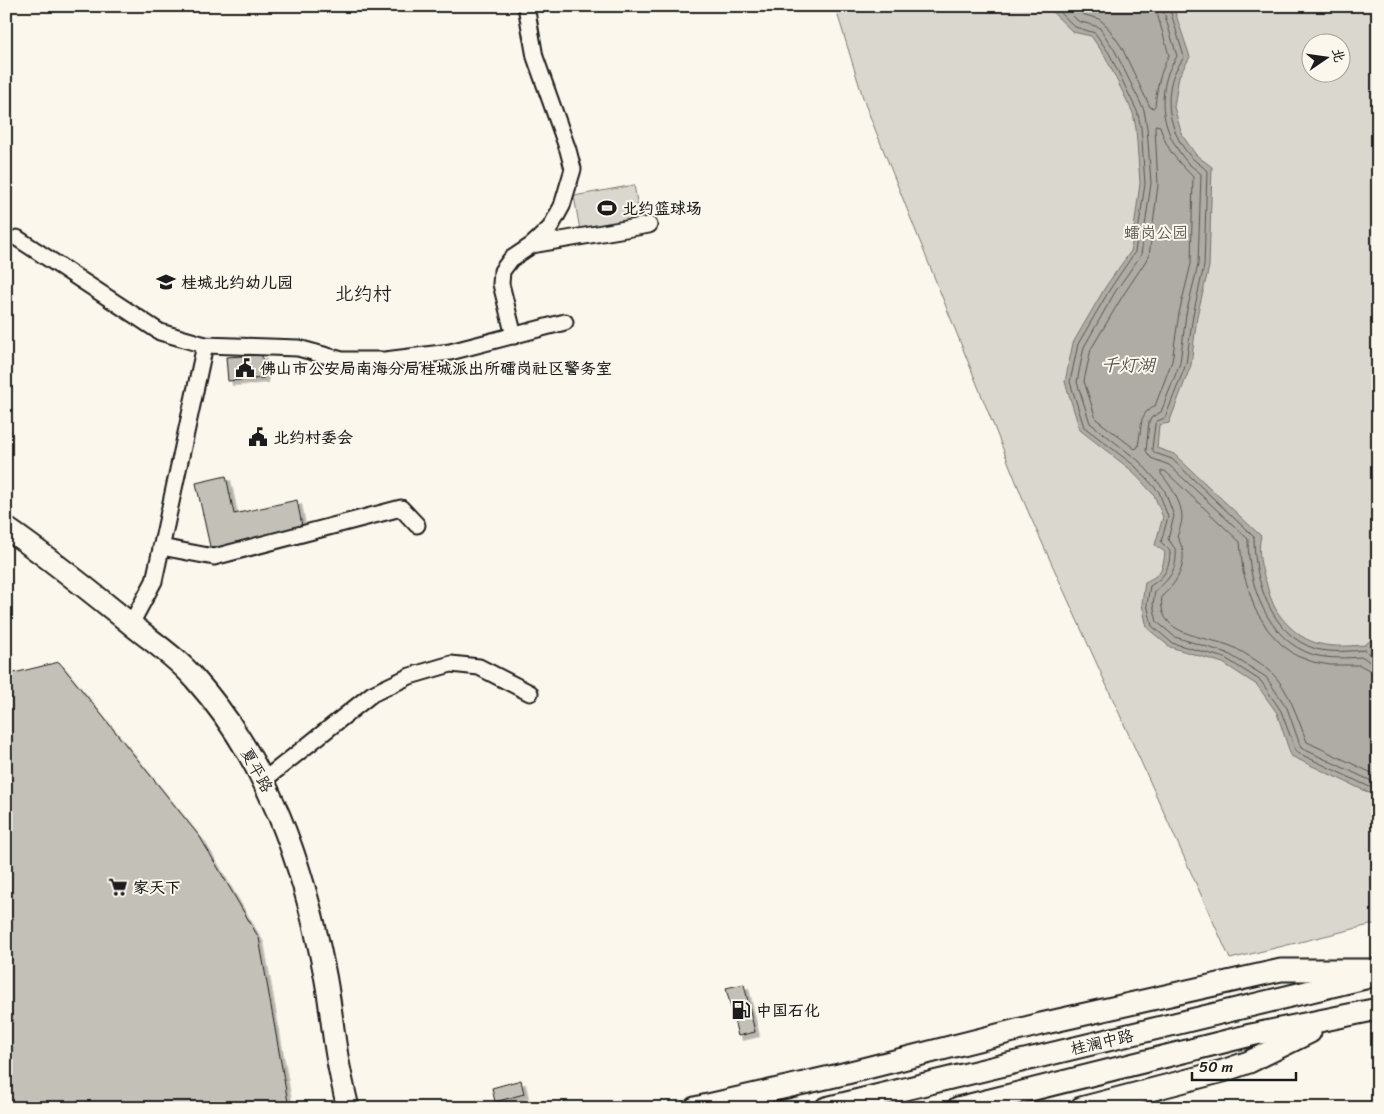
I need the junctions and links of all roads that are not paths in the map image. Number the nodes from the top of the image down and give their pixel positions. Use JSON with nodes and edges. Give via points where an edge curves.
{"nodes":[{"id":1,"x":526,"y":6,"type":"edge"},
{"id":2,"x":650,"y":225,"type":"dead end"},
{"id":3,"x":17,"y":238,"type":"dead end"},
{"id":4,"x":532,"y":245,"type":"junction"},
{"id":5,"x":565,"y":322,"type":"dead end"},
{"id":6,"x":514,"y":336,"type":"junction"},
{"id":7,"x":205,"y":345,"type":"junction"},
{"id":8,"x":417,"y":525,"type":"dead end"},
{"id":9,"x":6,"y":528,"type":"edge"},
{"id":10,"x":161,"y":547,"type":"junction"},
{"id":11,"x":131,"y":624,"type":"junction"},
{"id":12,"x":530,"y":693,"type":"dead end"},
{"id":13,"x":264,"y":780,"type":"junction"},
{"id":14,"x":1378,"y":970,"type":"edge"},
{"id":15,"x":1378,"y":975,"type":"edge"},
{"id":16,"x":1378,"y":1009,"type":"edge"},
{"id":17,"x":1334,"y":1019,"type":"junction"},
{"id":18,"x":348,"y":1108,"type":"edge"},
{"id":19,"x":695,"y":1108,"type":"edge"},
{"id":20,"x":826,"y":1108,"type":"edge"},
{"id":21,"x":958,"y":1108,"type":"edge"},
{"id":22,"x":1081,"y":1108,"type":"edge"}],
"edges":[{"from":1,"to":4,"type":"street","via":[[535,57],[572,169],[562,206],[550,228]]},
{"from":2,"to":4,"type":"street"},
{"from":3,"to":7,"type":"street","via":[[160,332]]},
{"from":4,"to":6,"type":"street","via":[[511,258],[502,271],[501,284]]},
{"from":5,"to":6,"type":"street"},
{"from":6,"to":7,"type":"street","via":[[450,352],[385,360],[342,360],[298,348]]},
{"from":7,"to":10,"type":"street"},
{"from":8,"to":10,"type":"street","via":[[402,508],[214,557]]},
{"from":9,"to":11,"type":"main road","name":"夏平路"},
{"from":10,"to":11,"type":"street","via":[[154,581]]},
{"from":11,"to":13,"type":"main road","name":"夏平路","via":[[194,678],[229,723]]},
{"from":12,"to":13,"type":"street","via":[[479,667],[451,664],[410,676],[372,694]]},
{"from":13,"to":18,"type":"main road","name":"夏平路","via":[[294,851],[310,908],[325,970]]},
{"from":14,"to":19,"type":"main road","via":[[1281,970]]},
{"from":15,"to":20,"type":"main road","name":"桂澜中路"},
{"from":16,"to":17,"type":"main road","name":"桂澜中路"},
{"from":17,"to":21,"type":"main road","name":"桂澜中路","via":[[1251,1035]]},
{"from":17,"to":22,"type":"main road","via":[[1249,1062]]}]}
